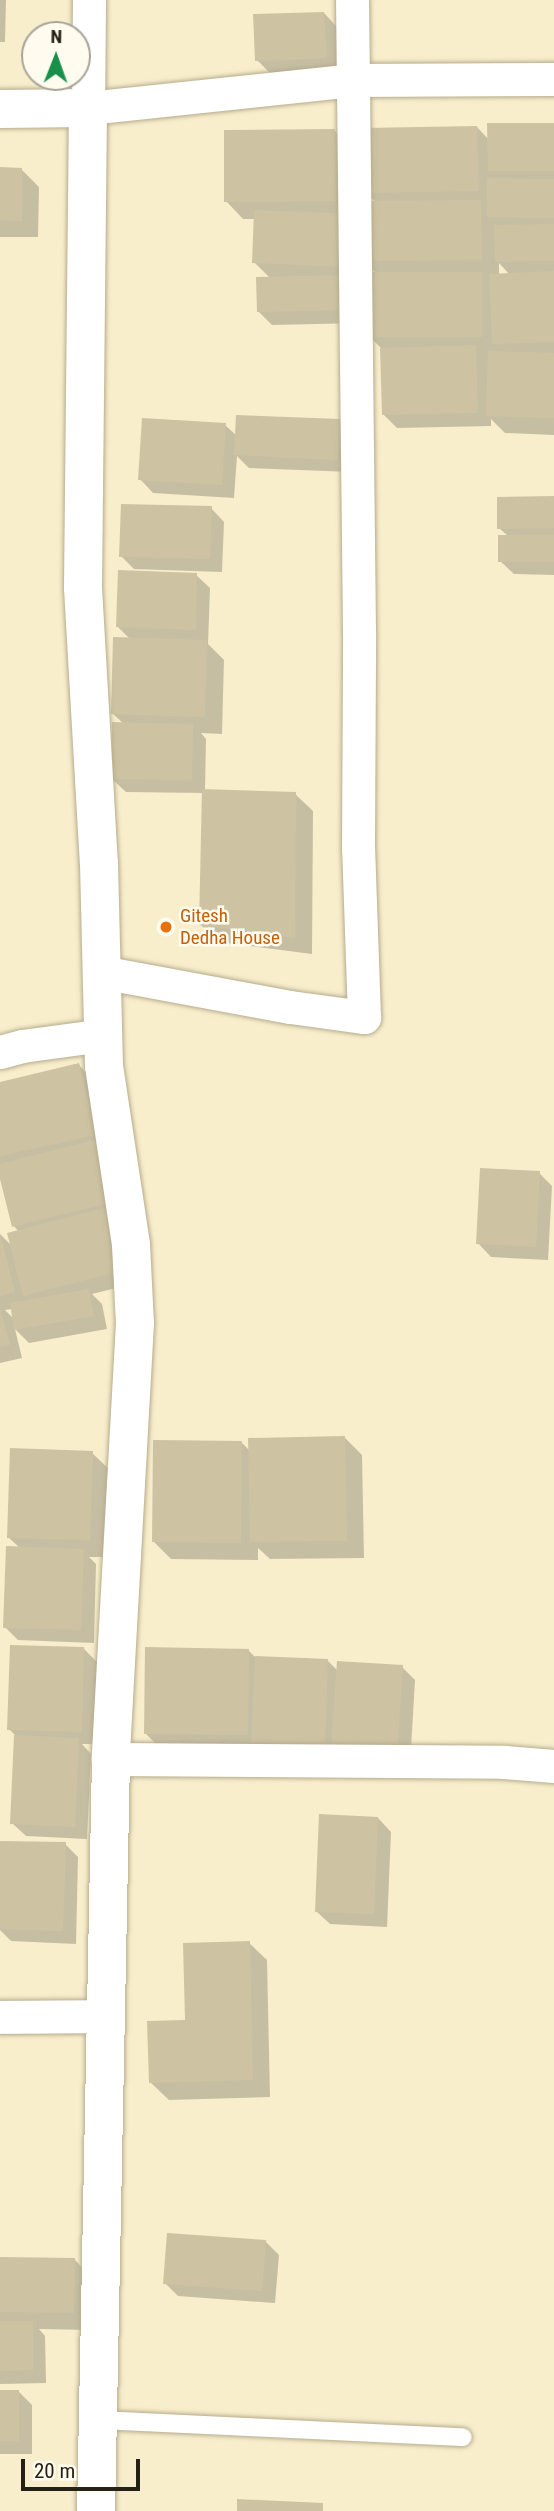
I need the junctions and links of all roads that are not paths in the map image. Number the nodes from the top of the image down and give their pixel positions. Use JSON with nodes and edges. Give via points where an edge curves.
{"nodes":[{"id":1,"x":89,"y":0,"type":"edge"},
{"id":2,"x":352,"y":0,"type":"edge"},
{"id":3,"x":554,"y":79,"type":"edge"},
{"id":4,"x":353,"y":80,"type":"junction"},
{"id":5,"x":88,"y":108,"type":"junction"},
{"id":6,"x":0,"y":109,"type":"edge"},
{"id":7,"x":101,"y":972,"type":"junction"},
{"id":8,"x":103,"y":1035,"type":"junction"},
{"id":9,"x":0,"y":1052,"type":"edge"},
{"id":10,"x":111,"y":1759,"type":"junction"},
{"id":11,"x":554,"y":1766,"type":"edge"},
{"id":12,"x":106,"y":2015,"type":"junction"},
{"id":13,"x":0,"y":2017,"type":"edge"},
{"id":14,"x":98,"y":2420,"type":"junction"},
{"id":15,"x":463,"y":2437,"type":"dead end"},
{"id":16,"x":96,"y":2511,"type":"edge"}],
"edges":[{"from":1,"to":5,"type":"street"},
{"from":2,"to":4,"type":"street"},
{"from":3,"to":4,"type":"street"},
{"from":4,"to":5,"type":"street"},
{"from":4,"to":7,"type":"street","via":[[358,849],[364,1017]]},
{"from":5,"to":6,"type":"street"},
{"from":5,"to":7,"type":"street","via":[[83,588]]},
{"from":7,"to":8,"type":"street"},
{"from":8,"to":9,"type":"street"},
{"from":8,"to":10,"type":"street","via":[[131,1245],[135,1323]]},
{"from":10,"to":11,"type":"street"},
{"from":10,"to":12,"type":"street"},
{"from":12,"to":13,"type":"street"},
{"from":12,"to":14,"type":"street"},
{"from":14,"to":15,"type":"lane"},
{"from":14,"to":16,"type":"street"}]}
